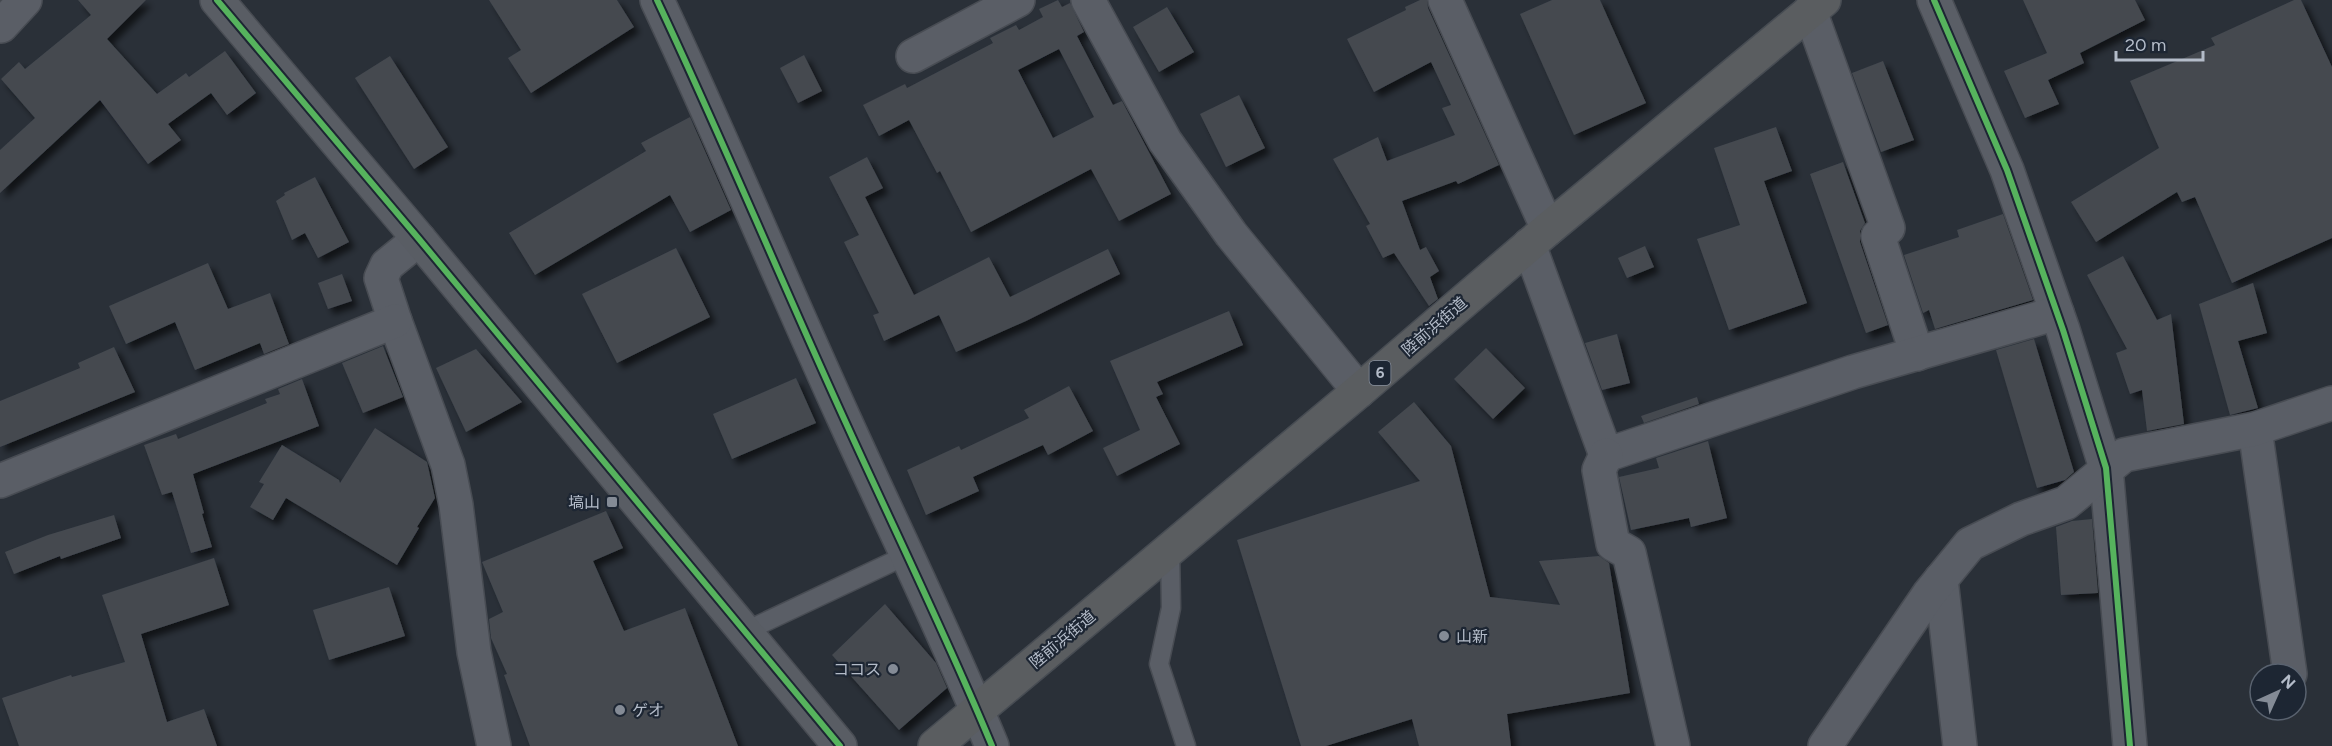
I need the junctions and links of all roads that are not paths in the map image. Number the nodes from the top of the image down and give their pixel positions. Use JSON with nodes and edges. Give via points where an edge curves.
{"nodes":[{"id":1,"x":26,"y":0,"type":"edge"},
{"id":2,"x":216,"y":0,"type":"edge"},
{"id":3,"x":657,"y":0,"type":"edge"},
{"id":4,"x":1018,"y":0,"type":"edge"},
{"id":5,"x":1088,"y":0,"type":"edge"},
{"id":6,"x":1445,"y":0,"type":"edge"},
{"id":7,"x":1934,"y":0,"type":"edge"},
{"id":8,"x":1817,"y":5,"type":"edge"},
{"id":9,"x":1,"y":26,"type":"edge"},
{"id":10,"x":913,"y":56,"type":"dead end"},
{"id":11,"x":1538,"y":237,"type":"junction"},
{"id":12,"x":419,"y":239,"type":"junction"},
{"id":13,"x":2057,"y":313,"type":"junction"},
{"id":14,"x":395,"y":321,"type":"junction"},
{"id":15,"x":1917,"y":354,"type":"junction"},
{"id":16,"x":1359,"y":392,"type":"junction"},
{"id":17,"x":2332,"y":403,"type":"edge"},
{"id":18,"x":2255,"y":429,"type":"junction"},
{"id":19,"x":1606,"y":455,"type":"junction"},
{"id":20,"x":2106,"y":468,"type":"junction"},
{"id":21,"x":0,"y":481,"type":"edge"},
{"id":22,"x":1170,"y":549,"type":"junction"},
{"id":23,"x":907,"y":555,"type":"junction"},
{"id":24,"x":1941,"y":579,"type":"junction"},
{"id":25,"x":746,"y":631,"type":"junction"},
{"id":26,"x":2288,"y":662,"type":"edge"},
{"id":27,"x":977,"y":710,"type":"junction"},
{"id":28,"x":494,"y":746,"type":"edge"},
{"id":29,"x":840,"y":746,"type":"edge"},
{"id":30,"x":935,"y":746,"type":"edge"},
{"id":31,"x":992,"y":746,"type":"edge"},
{"id":32,"x":1186,"y":746,"type":"edge"},
{"id":33,"x":1673,"y":746,"type":"edge"},
{"id":34,"x":1825,"y":746,"type":"edge"},
{"id":35,"x":1960,"y":746,"type":"edge"},
{"id":36,"x":2130,"y":746,"type":"edge"}],
"edges":[{"from":1,"to":9,"type":"street"},
{"from":2,"to":12,"type":"street"},
{"from":3,"to":23,"type":"street"},
{"from":4,"to":10,"type":"street"},
{"from":5,"to":16,"type":"street","via":[[1165,141],[1232,234]]},
{"from":6,"to":11,"type":"street"},
{"from":7,"to":13,"type":"street","via":[[2007,170]]},
{"from":8,"to":11,"type":"highway","name":"陸前浜街道","number":"6"},
{"from":8,"to":15,"type":"street","via":[[1888,228],[1878,236]]},
{"from":11,"to":16,"type":"highway","name":"陸前浜街道","number":"6"},
{"from":11,"to":19,"type":"street"},
{"from":12,"to":14,"type":"street","via":[[387,265],[381,278]]},
{"from":12,"to":25,"type":"street"},
{"from":13,"to":15,"type":"street"},
{"from":13,"to":20,"type":"street"},
{"from":14,"to":21,"type":"street"},
{"from":14,"to":28,"type":"street","via":[[448,465],[474,652]]},
{"from":15,"to":19,"type":"street"},
{"from":16,"to":22,"type":"highway","name":"陸前浜街道","number":"6"},
{"from":17,"to":18,"type":"street"},
{"from":18,"to":20,"type":"street","via":[[2124,455]]},
{"from":18,"to":26,"type":"street"},
{"from":19,"to":33,"type":"street","via":[[1599,470],[1613,544],[1629,553]]},
{"from":20,"to":24,"type":"street","via":[[2066,503],[1970,544]]},
{"from":20,"to":36,"type":"street"},
{"from":22,"to":27,"type":"highway","name":"陸前浜街道","number":"6"},
{"from":22,"to":32,"type":"lane","via":[[1171,608],[1159,664]]},
{"from":23,"to":25,"type":"lane"},
{"from":23,"to":27,"type":"street"},
{"from":24,"to":34,"type":"street"},
{"from":24,"to":35,"type":"street"},
{"from":25,"to":29,"type":"street"},
{"from":27,"to":30,"type":"highway","name":"陸前浜街道","number":"6"},
{"from":27,"to":31,"type":"street"}]}
